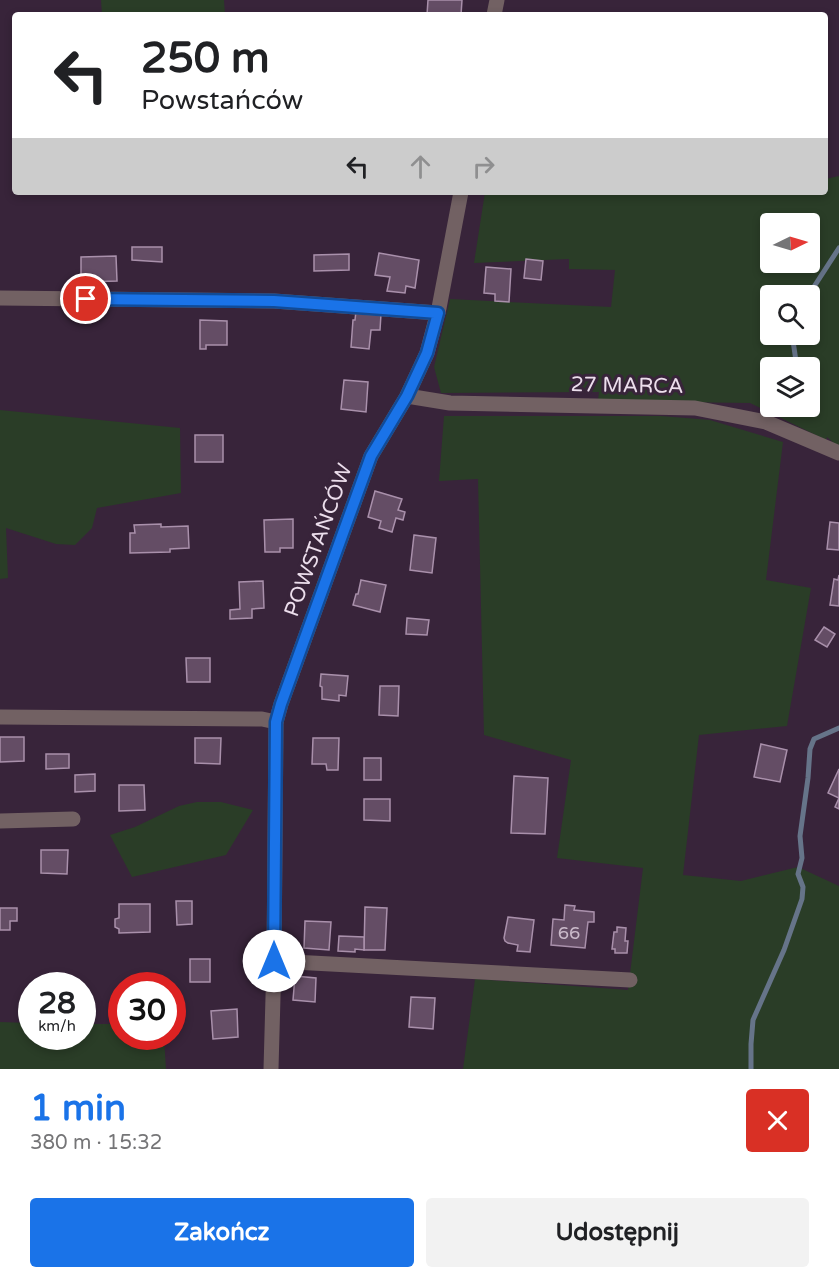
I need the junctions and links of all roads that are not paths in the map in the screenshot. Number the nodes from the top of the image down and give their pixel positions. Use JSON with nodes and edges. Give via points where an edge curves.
{"nodes":[{"id":1,"x":460,"y":195,"type":"edge"},
{"id":2,"x":0,"y":298,"type":"edge"},
{"id":3,"x":438,"y":313,"type":"junction"},
{"id":4,"x":407,"y":396,"type":"junction"},
{"id":5,"x":839,"y":453,"type":"edge"},
{"id":6,"x":0,"y":717,"type":"edge"},
{"id":7,"x":276,"y":722,"type":"junction"},
{"id":8,"x":74,"y":819,"type":"dead end"},
{"id":9,"x":0,"y":821,"type":"edge"},
{"id":10,"x":274,"y":961,"type":"junction"},
{"id":11,"x":630,"y":980,"type":"dead end"},
{"id":12,"x":271,"y":1069,"type":"edge"}],
"edges":[{"from":1,"to":3,"type":"street","name":"POWSTAŃCÓW"},
{"from":2,"to":3,"type":"street","via":[[274,301]]},
{"from":3,"to":4,"type":"street","name":"POWSTAŃCÓW","via":[[427,353]]},
{"from":4,"to":5,"type":"street","name":"27 MARCA","via":[[450,403],[695,408],[766,422]]},
{"from":4,"to":7,"type":"street","name":"POWSTAŃCÓW","via":[[371,456]]},
{"from":6,"to":7,"type":"street"},
{"from":7,"to":10,"type":"street","name":"POWSTAŃCÓW"},
{"from":8,"to":9,"type":"street"},
{"from":10,"to":11,"type":"street"},
{"from":10,"to":12,"type":"street","name":"POWSTAŃCÓW"}]}
